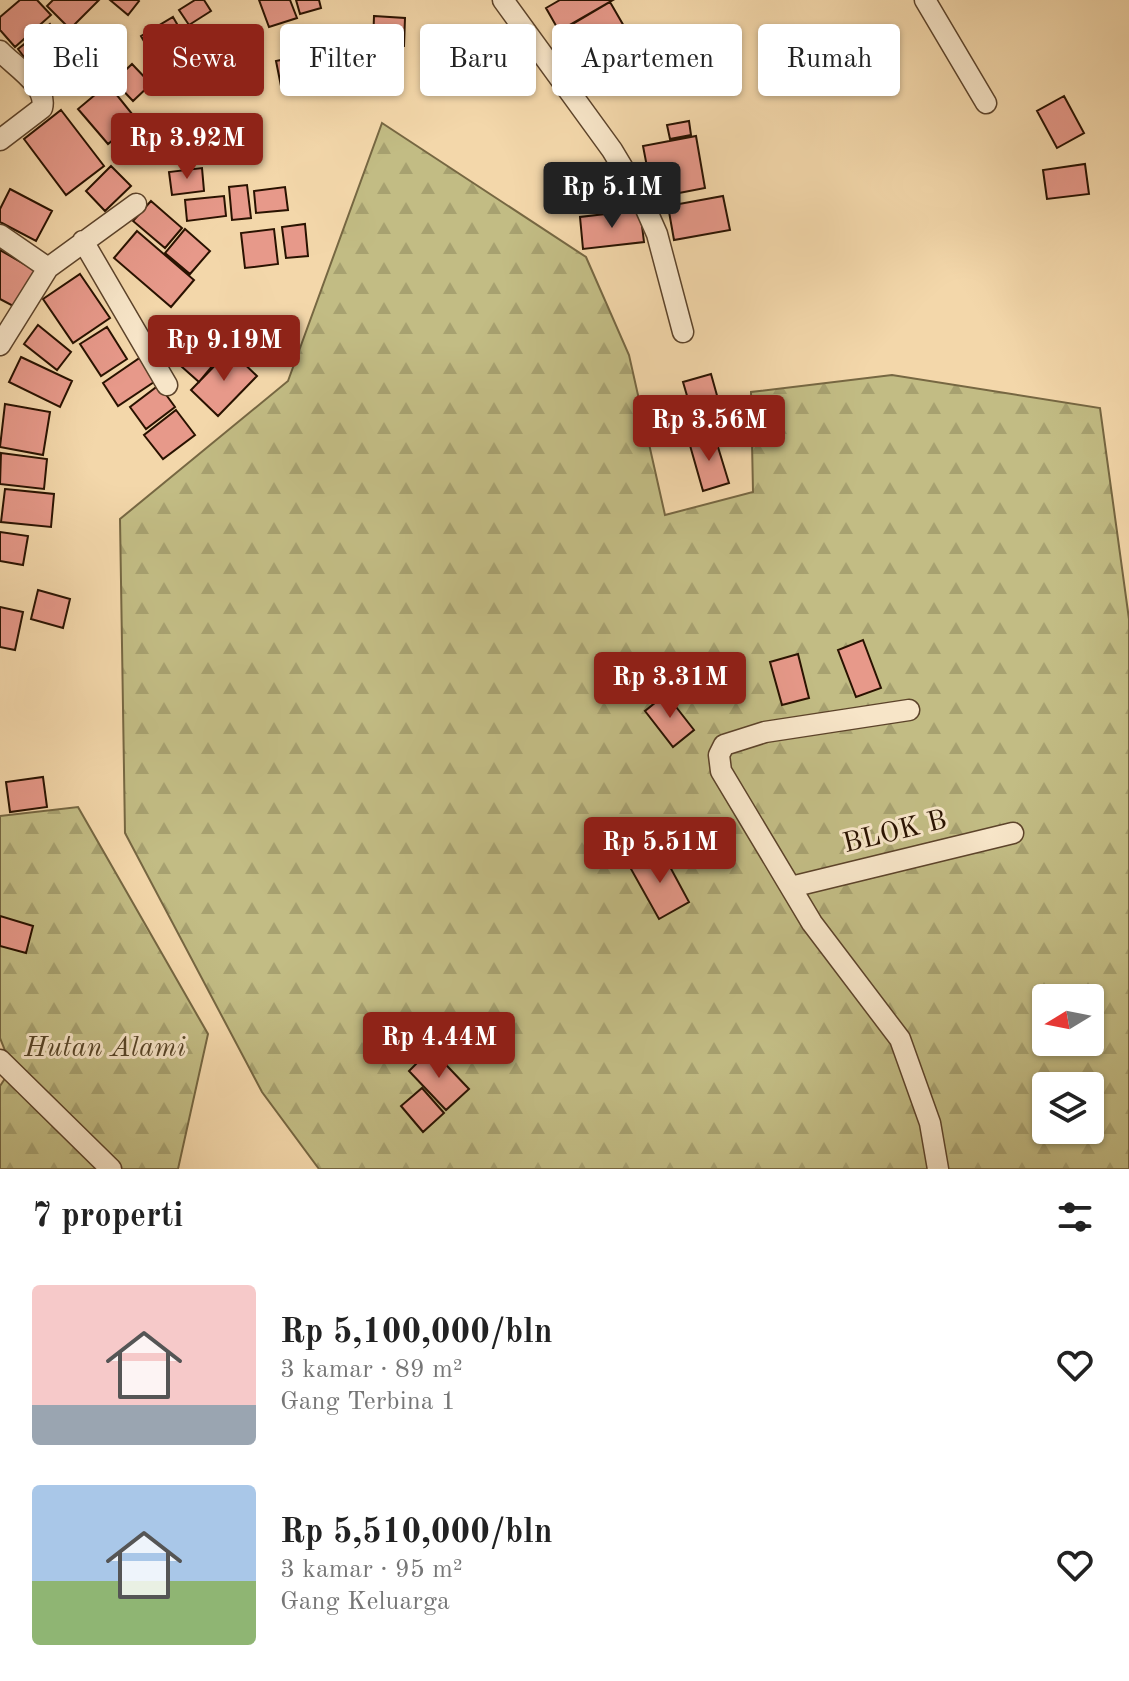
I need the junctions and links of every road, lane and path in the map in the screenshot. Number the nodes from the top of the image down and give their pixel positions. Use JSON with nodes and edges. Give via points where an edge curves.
{"nodes":[{"id":1,"x":503,"y":0,"type":"edge"},
{"id":2,"x":925,"y":0,"type":"edge"},
{"id":3,"x":0,"y":51,"type":"edge"},
{"id":4,"x":986,"y":103,"type":"dead end"},
{"id":5,"x":0,"y":140,"type":"edge"},
{"id":6,"x":136,"y":204,"type":"dead end"},
{"id":7,"x":0,"y":235,"type":"edge"},
{"id":8,"x":83,"y":241,"type":"junction"},
{"id":9,"x":48,"y":268,"type":"junction"},
{"id":10,"x":683,"y":332,"type":"dead end"},
{"id":11,"x":0,"y":345,"type":"edge"},
{"id":12,"x":167,"y":385,"type":"dead end"},
{"id":13,"x":909,"y":710,"type":"dead end"},
{"id":14,"x":1013,"y":833,"type":"dead end"},
{"id":15,"x":791,"y":887,"type":"junction"},
{"id":16,"x":0,"y":1060,"type":"edge"},
{"id":17,"x":111,"y":1169,"type":"edge"},
{"id":18,"x":938,"y":1169,"type":"edge"}],
"edges":[{"from":1,"to":10,"type":"street","via":[[642,200],[657,234]]},
{"from":2,"to":4,"type":"street"},
{"from":3,"to":5,"type":"street","via":[[41,92],[44,102]]},
{"from":6,"to":8,"type":"street"},
{"from":7,"to":9,"type":"street"},
{"from":8,"to":9,"type":"street"},
{"from":8,"to":12,"type":"street"},
{"from":9,"to":11,"type":"street"},
{"from":13,"to":15,"type":"street","via":[[765,732],[724,745],[721,771]]},
{"from":14,"to":15,"type":"street","name":"BLOK B"},
{"from":15,"to":18,"type":"street","via":[[900,1039],[930,1123]]},
{"from":16,"to":17,"type":"street"}]}
